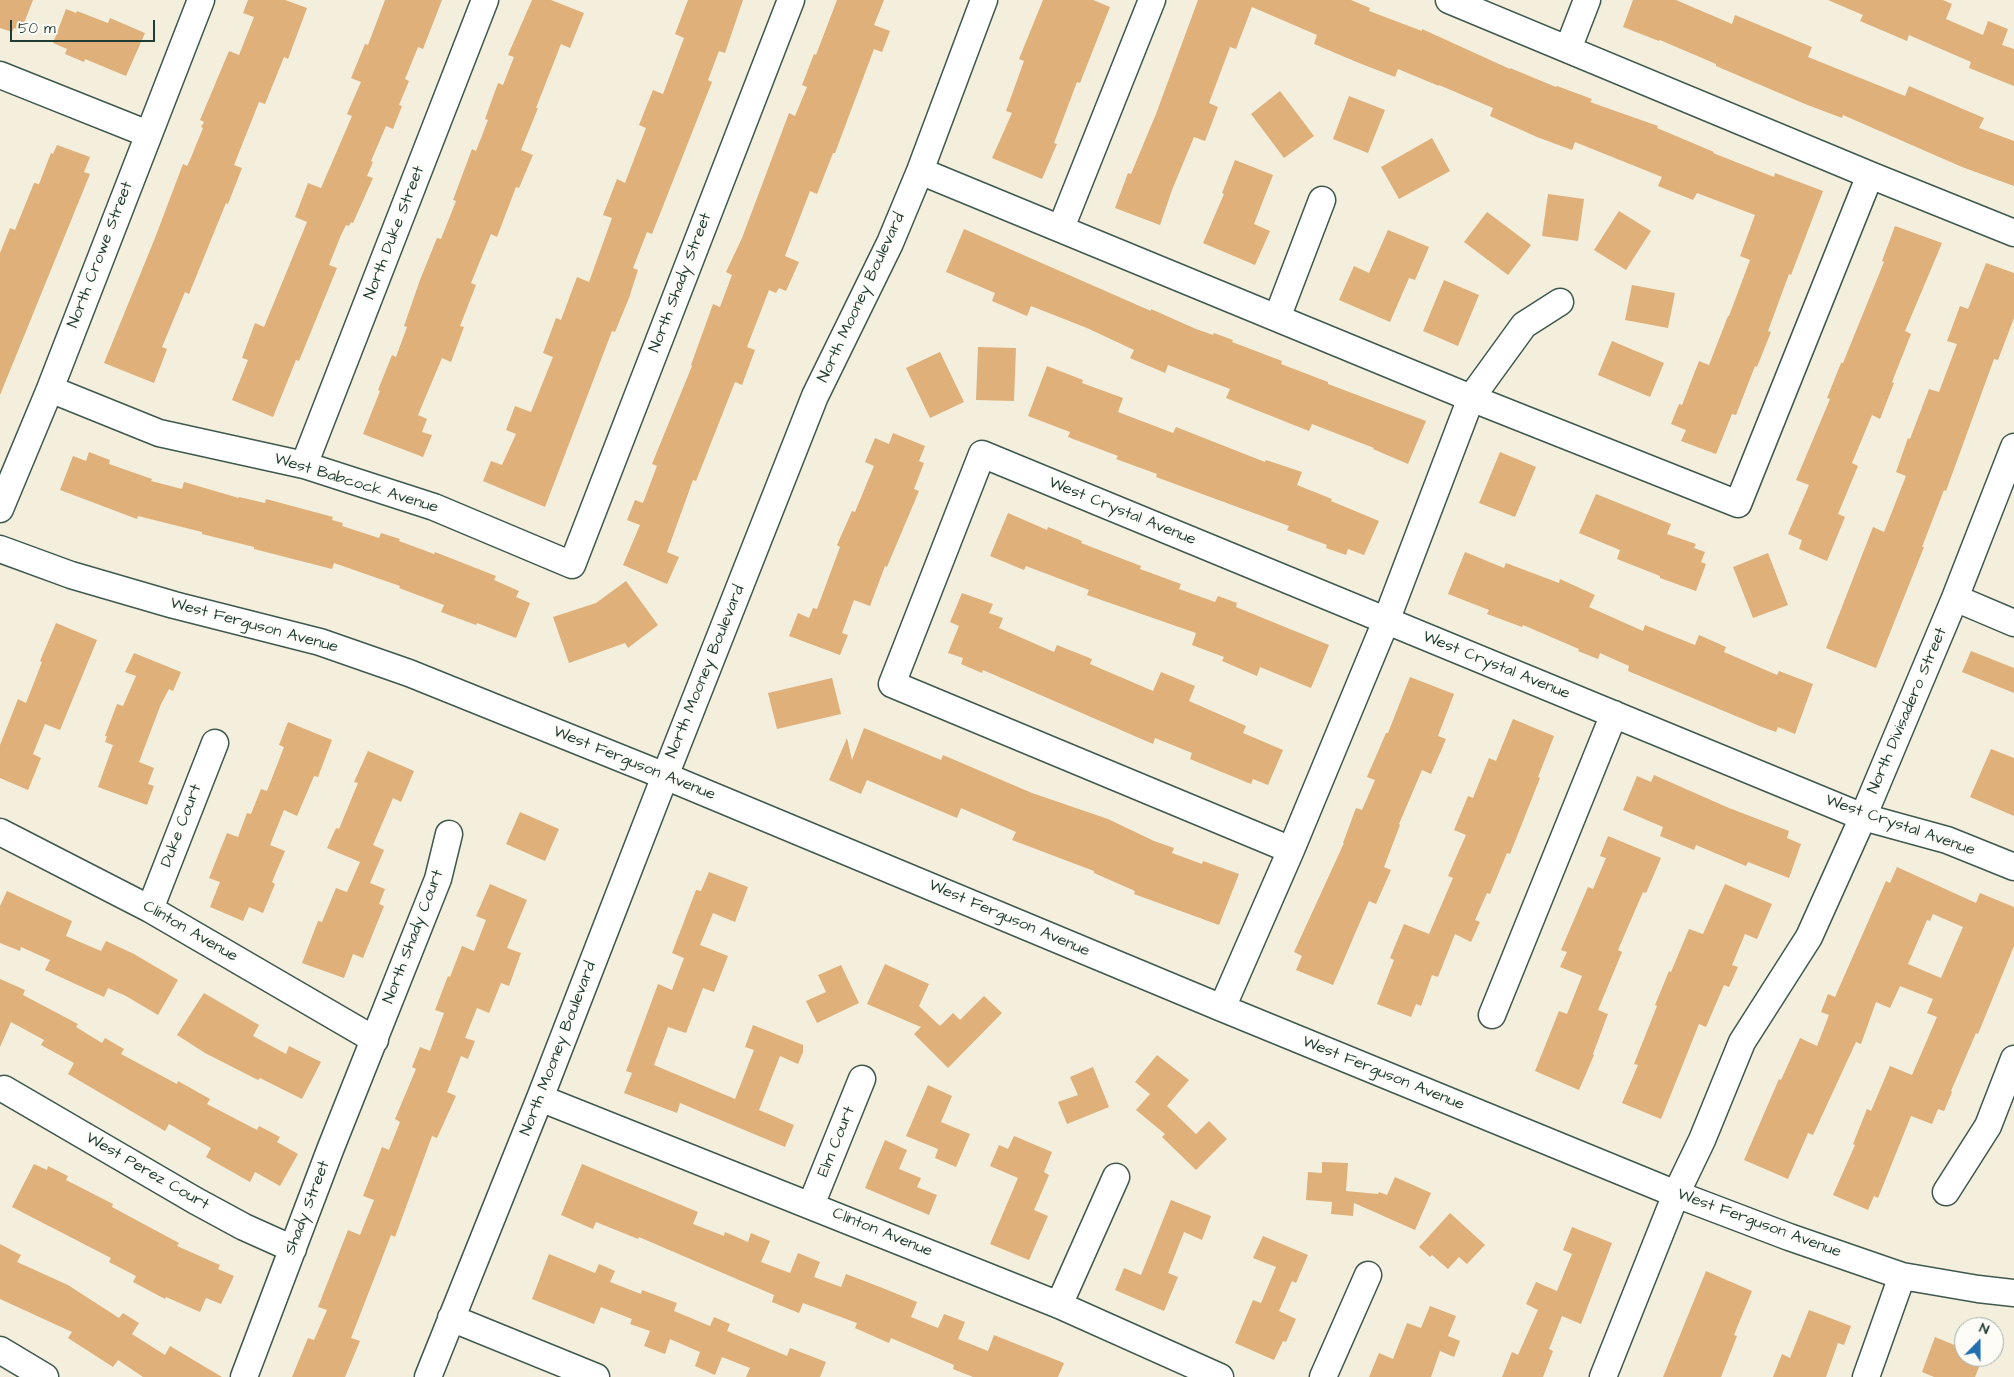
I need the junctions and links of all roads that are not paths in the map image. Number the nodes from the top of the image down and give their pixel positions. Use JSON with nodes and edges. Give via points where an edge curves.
{"nodes":[{"id":1,"x":201,"y":0,"type":"edge"},
{"id":2,"x":485,"y":0,"type":"edge"},
{"id":3,"x":791,"y":0,"type":"edge"},
{"id":4,"x":984,"y":0,"type":"edge"},
{"id":5,"x":1152,"y":0,"type":"edge"},
{"id":6,"x":1449,"y":0,"type":"edge"},
{"id":7,"x":1587,"y":0,"type":"edge"},
{"id":8,"x":1568,"y":49,"type":"junction"},
{"id":9,"x":0,"y":75,"type":"edge"},
{"id":10,"x":148,"y":134,"type":"junction"},
{"id":11,"x":920,"y":171,"type":"junction"},
{"id":12,"x":1870,"y":175,"type":"junction"},
{"id":13,"x":1322,"y":200,"type":"dead end"},
{"id":14,"x":1060,"y":228,"type":"junction"},
{"id":15,"x":2014,"y":233,"type":"edge"},
{"id":16,"x":1560,"y":302,"type":"dead end"},
{"id":17,"x":1277,"y":318,"type":"junction"},
{"id":18,"x":50,"y":389,"type":"junction"},
{"id":19,"x":1471,"y":398,"type":"junction"},
{"id":20,"x":2014,"y":447,"type":"edge"},
{"id":21,"x":304,"y":465,"type":"junction"},
{"id":22,"x":0,"y":509,"type":"edge"},
{"id":23,"x":0,"y":549,"type":"edge"},
{"id":24,"x":572,"y":565,"type":"joint"},
{"id":25,"x":1954,"y":598,"type":"junction"},
{"id":26,"x":1386,"y":621,"type":"junction"},
{"id":27,"x":2014,"y":623,"type":"edge"},
{"id":28,"x":1614,"y":714,"type":"junction"},
{"id":29,"x":215,"y":743,"type":"dead end"},
{"id":30,"x":664,"y":776,"type":"junction"},
{"id":31,"x":1863,"y":817,"type":"junction"},
{"id":32,"x":0,"y":832,"type":"edge"},
{"id":33,"x":449,"y":834,"type":"dead end"},
{"id":34,"x":1291,"y":850,"type":"junction"},
{"id":35,"x":2014,"y":867,"type":"edge"},
{"id":36,"x":150,"y":909,"type":"junction"},
{"id":37,"x":1222,"y":1008,"type":"junction"},
{"id":38,"x":1492,"y":1015,"type":"dead end"},
{"id":39,"x":375,"y":1040,"type":"junction"},
{"id":40,"x":2014,"y":1059,"type":"edge"},
{"id":41,"x":862,"y":1079,"type":"dead end"},
{"id":42,"x":4,"y":1089,"type":"dead end"},
{"id":43,"x":540,"y":1098,"type":"junction"},
{"id":44,"x":1116,"y":1177,"type":"dead end"},
{"id":45,"x":1946,"y":1192,"type":"dead end"},
{"id":46,"x":1676,"y":1194,"type":"junction"},
{"id":47,"x":811,"y":1205,"type":"junction"},
{"id":48,"x":293,"y":1249,"type":"junction"},
{"id":49,"x":1368,"y":1275,"type":"dead end"},
{"id":50,"x":1902,"y":1276,"type":"junction"},
{"id":51,"x":2014,"y":1293,"type":"edge"},
{"id":52,"x":1059,"y":1305,"type":"junction"},
{"id":53,"x":451,"y":1318,"type":"junction"},
{"id":54,"x":0,"y":1350,"type":"edge"},
{"id":55,"x":45,"y":1377,"type":"edge"},
{"id":56,"x":244,"y":1377,"type":"edge"},
{"id":57,"x":428,"y":1377,"type":"edge"},
{"id":58,"x":596,"y":1377,"type":"edge"},
{"id":59,"x":1220,"y":1377,"type":"edge"},
{"id":60,"x":1323,"y":1377,"type":"edge"},
{"id":61,"x":1603,"y":1377,"type":"edge"},
{"id":62,"x":1866,"y":1377,"type":"edge"}],
"edges":[{"from":1,"to":10,"type":"street","name":"North Crowe Street"},
{"from":2,"to":21,"type":"street","name":"North Duke Street"},
{"from":3,"to":24,"type":"street","name":"North Shady Street"},
{"from":4,"to":11,"type":"street","name":"North Mooney Boulevard"},
{"from":5,"to":14,"type":"street"},
{"from":6,"to":8,"type":"street"},
{"from":7,"to":8,"type":"street"},
{"from":8,"to":12,"type":"street"},
{"from":9,"to":10,"type":"street"},
{"from":10,"to":18,"type":"street","name":"North Crowe Street"},
{"from":11,"to":14,"type":"street"},
{"from":11,"to":30,"type":"street","name":"North Mooney Boulevard","via":[[890,243],[815,396]]},
{"from":12,"to":15,"type":"street"},
{"from":12,"to":19,"type":"street","via":[[1738,504]]},
{"from":13,"to":17,"type":"street"},
{"from":14,"to":17,"type":"street"},
{"from":16,"to":19,"type":"street","via":[[1524,325]]},
{"from":17,"to":19,"type":"street"},
{"from":18,"to":21,"type":"street","name":"West Babcock Avenue","via":[[159,433]]},
{"from":18,"to":22,"type":"street","name":"North Crowe Street"},
{"from":19,"to":26,"type":"street"},
{"from":20,"to":25,"type":"street","name":"North Divisadero Street"},
{"from":21,"to":24,"type":"street","name":"West Babcock Avenue","via":[[434,507]]},
{"from":23,"to":30,"type":"street","name":"West Ferguson Avenue","via":[[71,575],[329,645],[410,673]]},
{"from":25,"to":27,"type":"street"},
{"from":25,"to":31,"type":"street","name":"North Divisadero Street"},
{"from":26,"to":28,"type":"street","name":"West Crystal Avenue"},
{"from":26,"to":34,"type":"street"},
{"from":26,"to":34,"type":"street","name":"West Crystal Avenue","via":[[982,454],[892,684]]},
{"from":28,"to":31,"type":"street","name":"West Crystal Avenue"},
{"from":28,"to":38,"type":"street"},
{"from":29,"to":36,"type":"street","name":"Duke Court"},
{"from":30,"to":37,"type":"street","name":"West Ferguson Avenue"},
{"from":30,"to":43,"type":"street","name":"North Mooney Boulevard"},
{"from":31,"to":35,"type":"street","name":"West Crystal Avenue","via":[[1947,840]]},
{"from":31,"to":46,"type":"street","name":"North Divisadero Street","via":[[1809,937],[1742,1042]]},
{"from":32,"to":36,"type":"street","name":"Clinton Avenue"},
{"from":33,"to":39,"type":"street","name":"North Shady Court","via":[[438,879]]},
{"from":34,"to":37,"type":"street"},
{"from":36,"to":39,"type":"street","name":"Clinton Avenue"},
{"from":37,"to":46,"type":"street","name":"West Ferguson Avenue"},
{"from":39,"to":48,"type":"street","name":"Shady Street"},
{"from":40,"to":45,"type":"street","via":[[1988,1126]]},
{"from":41,"to":47,"type":"street","name":"Elm Court"},
{"from":42,"to":48,"type":"street","name":"West Perez Court","via":[[204,1205]]},
{"from":43,"to":47,"type":"street","name":"Clinton Avenue"},
{"from":43,"to":53,"type":"street","name":"North Mooney Boulevard"},
{"from":44,"to":52,"type":"street"},
{"from":46,"to":50,"type":"street","name":"West Ferguson Avenue"},
{"from":46,"to":61,"type":"street","name":"North Divisadero Street"},
{"from":47,"to":52,"type":"street","name":"Clinton Avenue"},
{"from":48,"to":56,"type":"street","name":"Shady Street"},
{"from":49,"to":60,"type":"street"},
{"from":50,"to":51,"type":"street","name":"West Ferguson Avenue"},
{"from":50,"to":62,"type":"street"},
{"from":52,"to":59,"type":"street","name":"Clinton Avenue"},
{"from":53,"to":57,"type":"street","name":"North Mooney Boulevard"},
{"from":53,"to":58,"type":"street"},
{"from":54,"to":55,"type":"street"}]}
